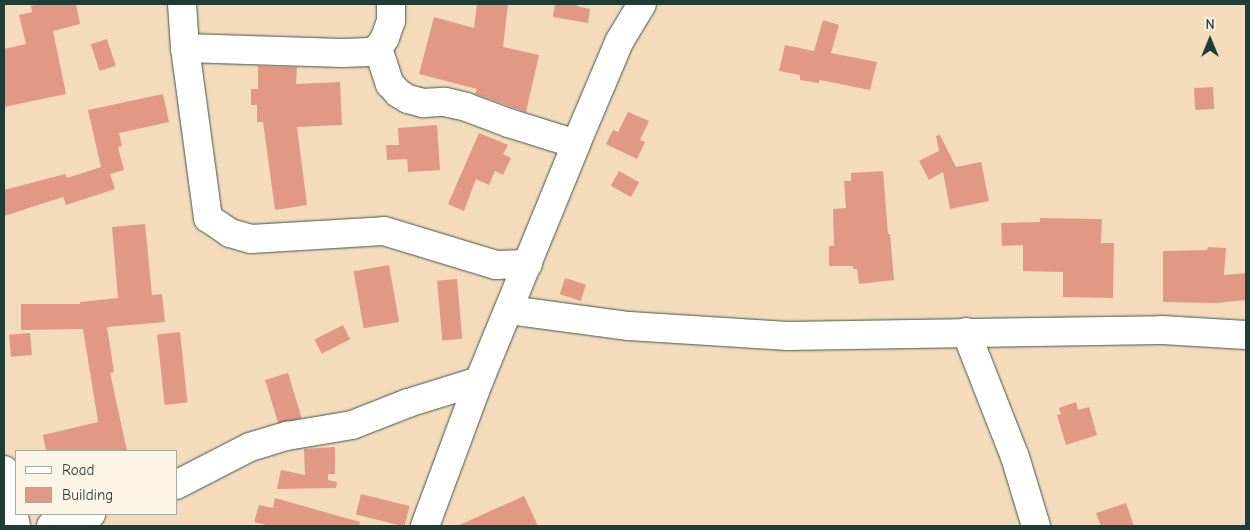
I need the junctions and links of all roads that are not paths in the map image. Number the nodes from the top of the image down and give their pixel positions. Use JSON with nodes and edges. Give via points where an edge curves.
{"nodes":[{"id":1,"x":182,"y":4,"type":"edge"},
{"id":2,"x":391,"y":4,"type":"edge"},
{"id":3,"x":642,"y":4,"type":"edge"},
{"id":4,"x":185,"y":48,"type":"junction"},
{"id":5,"x":378,"y":48,"type":"junction"},
{"id":6,"x":576,"y":144,"type":"junction"},
{"id":7,"x":528,"y":264,"type":"junction"},
{"id":8,"x":508,"y":310,"type":"junction"},
{"id":9,"x":966,"y":332,"type":"junction"},
{"id":10,"x":1246,"y":334,"type":"edge"},
{"id":11,"x":479,"y":381,"type":"junction"},
{"id":12,"x":4,"y":470,"type":"edge"},
{"id":13,"x":178,"y":484,"type":"edge"},
{"id":14,"x":89,"y":515,"type":"edge"},
{"id":15,"x":16,"y":526,"type":"edge"},
{"id":16,"x":51,"y":526,"type":"edge"},
{"id":17,"x":426,"y":526,"type":"edge"},
{"id":18,"x":1036,"y":526,"type":"edge"}],
"edges":[{"from":1,"to":4,"type":"street"},
{"from":2,"to":5,"type":"street","via":[[391,21]]},
{"from":3,"to":6,"type":"street","via":[[619,42]]},
{"from":4,"to":5,"type":"street","via":[[342,53],[371,52]]},
{"from":4,"to":7,"type":"street","via":[[208,218],[230,233],[251,239],[275,239],[384,231],[496,265]]},
{"from":5,"to":6,"type":"street","via":[[390,84],[408,99],[466,107]]},
{"from":6,"to":7,"type":"street"},
{"from":7,"to":8,"type":"street"},
{"from":8,"to":9,"type":"street","via":[[629,326],[788,336]]},
{"from":8,"to":11,"type":"street"},
{"from":9,"to":10,"type":"street","via":[[1162,330]]},
{"from":9,"to":18,"type":"street","via":[[1015,456]]},
{"from":11,"to":13,"type":"street","via":[[352,425],[287,436],[250,447]]},
{"from":11,"to":17,"type":"street"},
{"from":12,"to":15,"type":"street"},
{"from":14,"to":16,"type":"street"}]}
